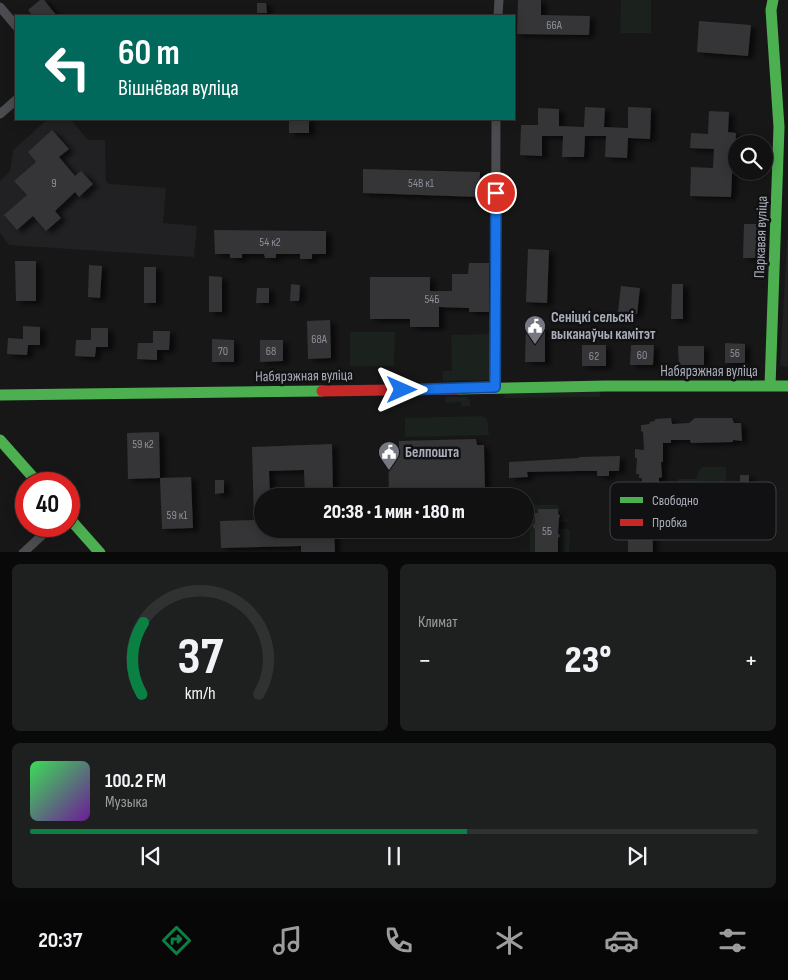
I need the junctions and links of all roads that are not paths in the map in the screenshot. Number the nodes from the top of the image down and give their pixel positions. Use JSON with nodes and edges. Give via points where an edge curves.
{"nodes":[{"id":1,"x":499,"y":0,"type":"edge"},
{"id":2,"x":773,"y":0,"type":"edge"},
{"id":3,"x":0,"y":7,"type":"edge"},
{"id":4,"x":498,"y":15,"type":"edge"},
{"id":5,"x":15,"y":25,"type":"edge"},
{"id":6,"x":15,"y":101,"type":"edge"},
{"id":7,"x":0,"y":114,"type":"edge"},
{"id":8,"x":496,"y":120,"type":"edge"},
{"id":9,"x":770,"y":386,"type":"junction"},
{"id":10,"x":788,"y":386,"type":"edge"},
{"id":11,"x":495,"y":387,"type":"junction"},
{"id":12,"x":0,"y":396,"type":"edge"},
{"id":13,"x":0,"y":440,"type":"edge"},
{"id":14,"x":28,"y":472,"type":"edge"},
{"id":15,"x":80,"y":530,"type":"edge"},
{"id":16,"x":40,"y":537,"type":"edge"},
{"id":17,"x":23,"y":552,"type":"edge"},
{"id":18,"x":100,"y":552,"type":"edge"}],
"edges":[{"from":1,"to":4,"type":"street"},
{"from":2,"to":9,"type":"street","name":"Паркавая вуліца","via":[[779,127]]},
{"from":3,"to":5,"type":"street"},
{"from":6,"to":7,"type":"street"},
{"from":8,"to":11,"type":"street"},
{"from":9,"to":10,"type":"street","name":"Набярэжная вуліца"},
{"from":9,"to":11,"type":"street","name":"Набярэжная вуліца"},
{"from":11,"to":12,"type":"street","name":"Набярэжная вуліца"},
{"from":13,"to":14,"type":"street"},
{"from":15,"to":18,"type":"street"},
{"from":16,"to":17,"type":"street"}]}
